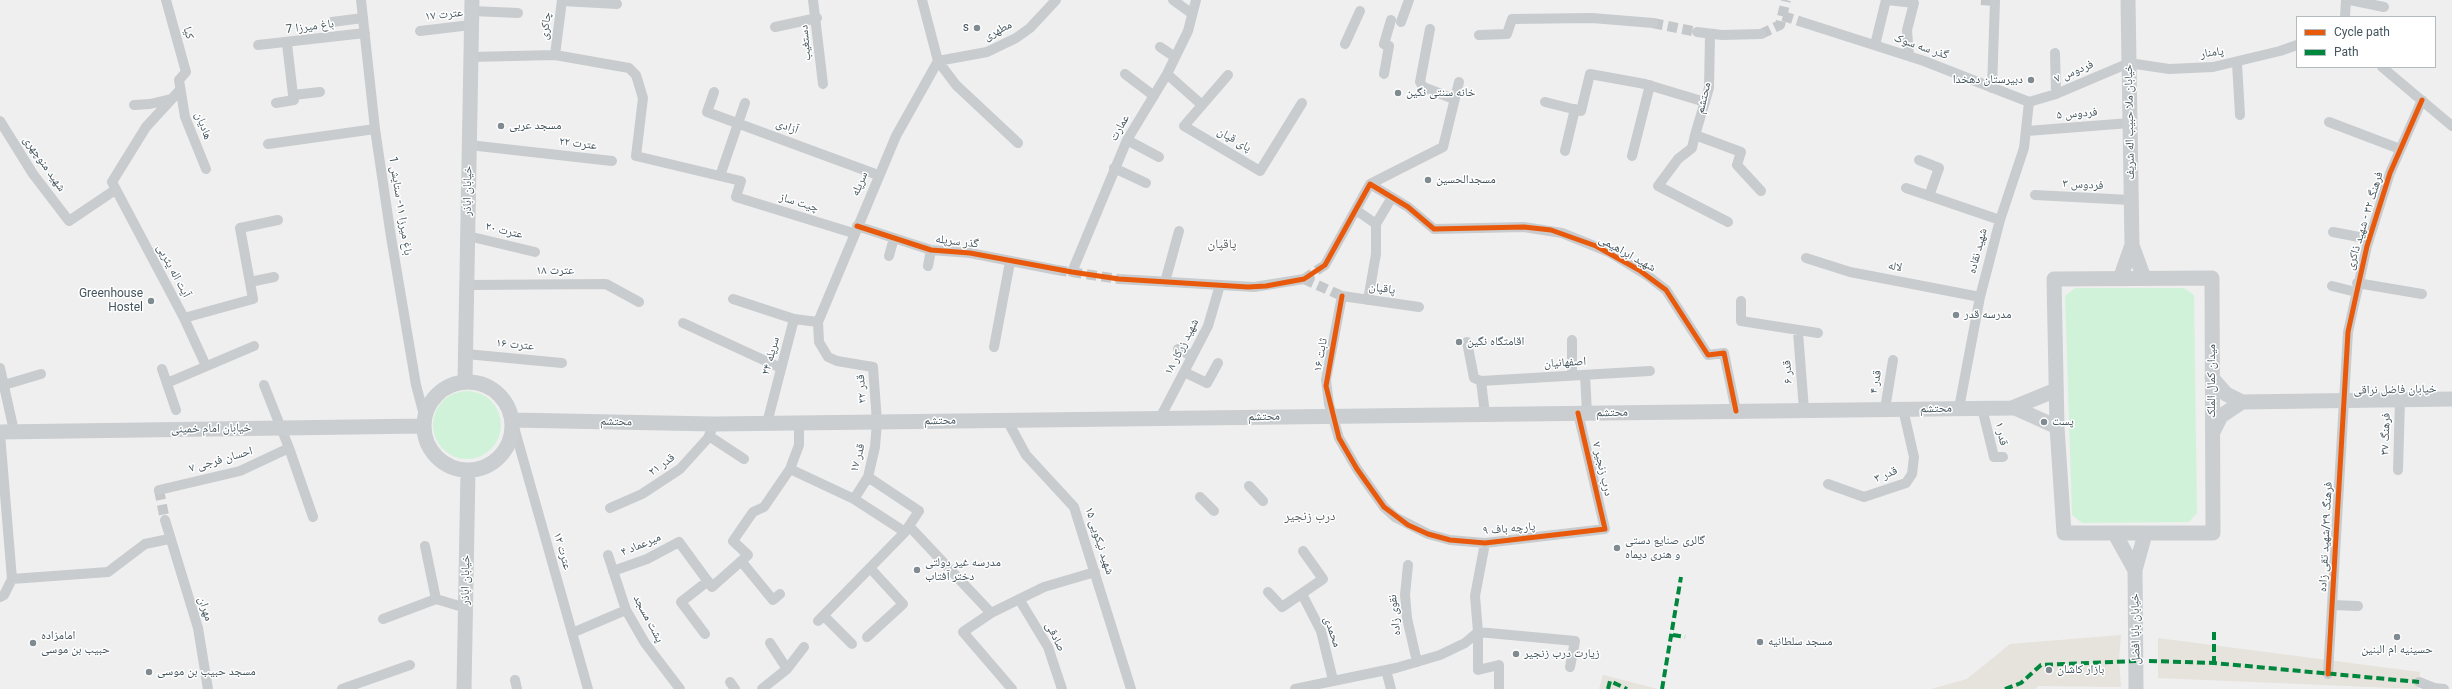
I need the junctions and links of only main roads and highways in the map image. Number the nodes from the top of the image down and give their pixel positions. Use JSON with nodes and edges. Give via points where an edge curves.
{"nodes":[{"id":1,"x":2128,"y":0,"type":"edge"},
{"id":2,"x":472,"y":12,"type":"edge"},
{"id":3,"x":2132,"y":245,"type":"junction"},
{"id":4,"x":2120,"y":278,"type":"junction"},
{"id":5,"x":2144,"y":278,"type":"junction"},
{"id":6,"x":2212,"y":378,"type":"junction"},
{"id":7,"x":465,"y":381,"type":"junction"},
{"id":8,"x":2056,"y":390,"type":"junction"},
{"id":9,"x":2452,"y":400,"type":"edge"},
{"id":10,"x":2242,"y":402,"type":"junction"},
{"id":11,"x":2015,"y":408,"type":"junction"},
{"id":12,"x":512,"y":420,"type":"junction"},
{"id":13,"x":424,"y":421,"type":"junction"},
{"id":14,"x":2057,"y":427,"type":"junction"},
{"id":15,"x":5,"y":432,"type":"edge"},
{"id":16,"x":2212,"y":434,"type":"junction"},
{"id":17,"x":468,"y":470,"type":"junction"},
{"id":18,"x":2115,"y":534,"type":"junction"},
{"id":19,"x":2145,"y":534,"type":"junction"},
{"id":20,"x":2135,"y":570,"type":"junction"},
{"id":21,"x":464,"y":689,"type":"edge"},
{"id":22,"x":2136,"y":689,"type":"edge"}],
"edges":[{"from":1,"to":3,"type":"main road","name":"خیابان ملا حبیب اله شریف"},
{"from":2,"to":7,"type":"main road","name":"خیابان اباذر"},
{"from":3,"to":4,"type":"main road","name":"خیابان ملا حبیب اله شریف"},
{"from":3,"to":5,"type":"main road","name":"خیابان ملا حبیب اله شریف"},
{"from":4,"to":5,"type":"main road","name":"میدان کمال الملک"},
{"from":4,"to":8,"type":"main road","name":"میدان کمال الملک","via":[[2054,279]]},
{"from":5,"to":6,"type":"main road","name":"میدان کمال الملک","via":[[2212,278]]},
{"from":6,"to":10,"type":"main road","name":"خیابان فاضل نراقی","via":[[2226,394]]},
{"from":6,"to":16,"type":"main road","name":"میدان کمال الملک"},
{"from":7,"to":12,"type":"main road","via":[[479,382],[496,392],[508,408]]},
{"from":7,"to":13,"type":"main road","via":[[454,383],[435,395]]},
{"from":8,"to":11,"type":"main road","name":"محتشم"},
{"from":8,"to":14,"type":"main road","name":"میدان کمال الملک"},
{"from":9,"to":10,"type":"main road","name":"خیابان فاضل نراقی"},
{"from":10,"to":16,"type":"main road","via":[[2221,416]]},
{"from":11,"to":12,"type":"main road","name":"محتشم","via":[[767,423],[711,430]]},
{"from":11,"to":14,"type":"main road","name":"محتشم"},
{"from":12,"to":17,"type":"main road","via":[[512,435],[506,449],[496,460],[483,468]]},
{"from":13,"to":15,"type":"main road","name":"خیابان امام خمینی","via":[[281,428]]},
{"from":13,"to":17,"type":"main road","via":[[429,446],[442,462],[454,468]]},
{"from":14,"to":18,"type":"main road","name":"میدان کمال الملک","via":[[2064,533]]},
{"from":16,"to":19,"type":"main road","name":"میدان کمال الملک","via":[[2213,533]]},
{"from":17,"to":21,"type":"main road","name":"خیابان اباذر"},
{"from":18,"to":19,"type":"main road","name":"میدان کمال الملک"},
{"from":18,"to":20,"type":"main road","name":"خیابان بابا افضل"},
{"from":19,"to":20,"type":"main road","name":"خیابان بابا افضل"},
{"from":20,"to":22,"type":"main road","name":"خیابان بابا افضل"}]}
